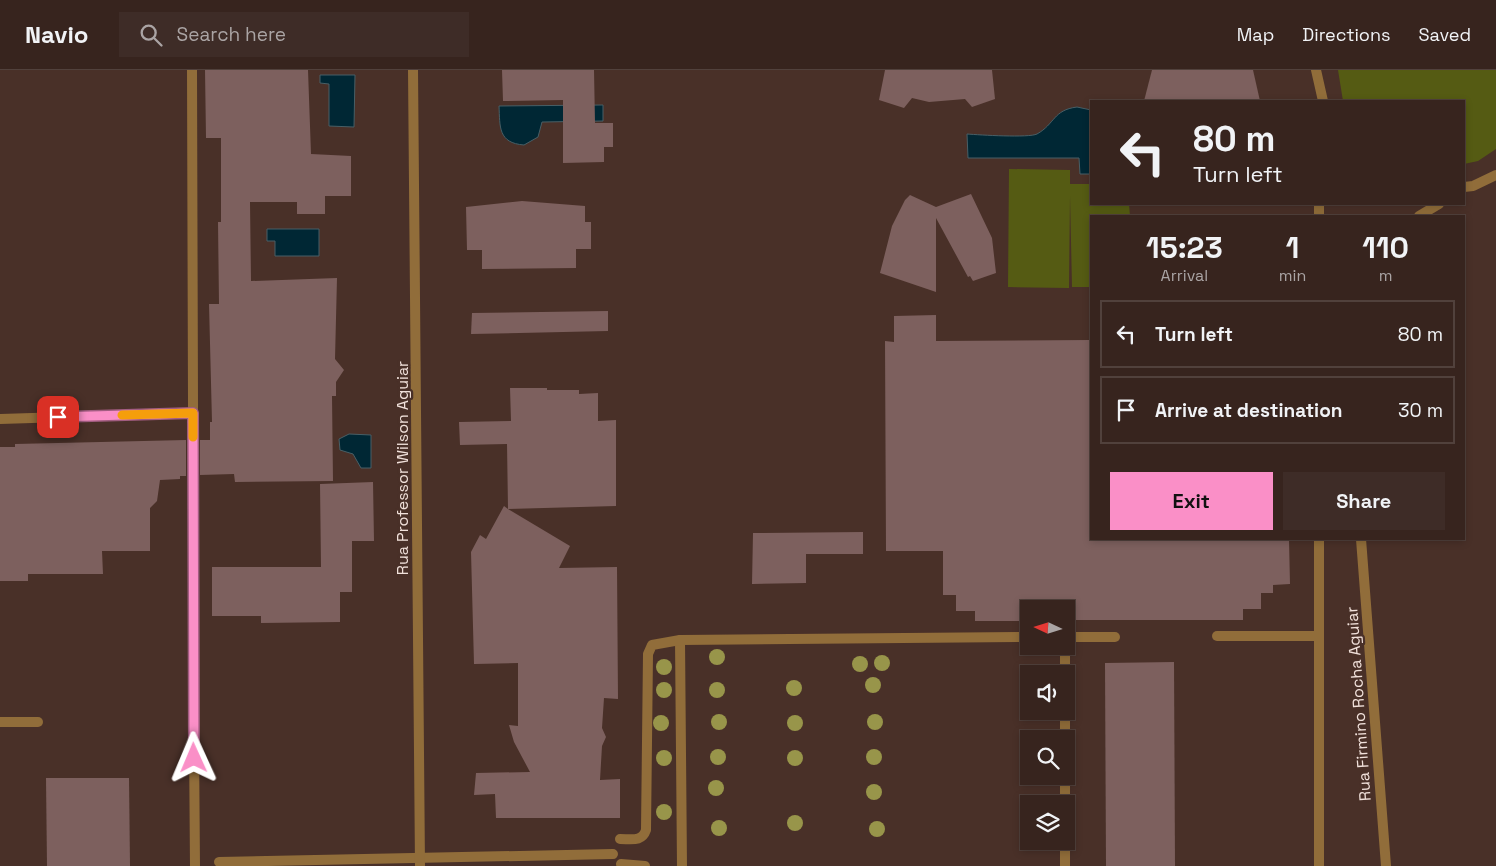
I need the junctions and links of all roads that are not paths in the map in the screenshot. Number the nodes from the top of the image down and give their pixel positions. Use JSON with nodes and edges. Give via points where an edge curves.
{"nodes":[{"id":1,"x":192,"y":70,"type":"edge"},
{"id":2,"x":414,"y":70,"type":"edge"},
{"id":3,"x":1316,"y":70,"type":"edge"},
{"id":4,"x":1318,"y":88,"type":"junction"},
{"id":5,"x":1319,"y":100,"type":"edge"},
{"id":6,"x":1323,"y":100,"type":"edge"},
{"id":7,"x":1496,"y":175,"type":"edge"},
{"id":8,"x":1467,"y":188,"type":"edge"},
{"id":9,"x":1437,"y":205,"type":"edge"},
{"id":10,"x":1421,"y":215,"type":"edge"},
{"id":11,"x":193,"y":413,"type":"junction"},
{"id":12,"x":0,"y":419,"type":"edge"},
{"id":13,"x":1319,"y":540,"type":"edge"},
{"id":14,"x":1361,"y":540,"type":"edge"},
{"id":15,"x":1217,"y":636,"type":"dead end"},
{"id":16,"x":1318,"y":636,"type":"junction"},
{"id":17,"x":1075,"y":637,"type":"edge"},
{"id":18,"x":1115,"y":637,"type":"dead end"},
{"id":19,"x":1020,"y":638,"type":"edge"},
{"id":20,"x":680,"y":640,"type":"junction"},
{"id":21,"x":0,"y":722,"type":"edge"},
{"id":22,"x":38,"y":722,"type":"dead end"},
{"id":23,"x":620,"y":839,"type":"dead end"},
{"id":24,"x":1319,"y":845,"type":"junction"},
{"id":25,"x":1065,"y":850,"type":"edge"},
{"id":26,"x":613,"y":854,"type":"dead end"},
{"id":27,"x":219,"y":862,"type":"dead end"},
{"id":28,"x":420,"y":862,"type":"edge"},
{"id":29,"x":621,"y":864,"type":"dead end"},
{"id":30,"x":195,"y":866,"type":"edge"},
{"id":31,"x":645,"y":866,"type":"edge"},
{"id":32,"x":682,"y":866,"type":"edge"},
{"id":33,"x":1065,"y":866,"type":"edge"},
{"id":34,"x":1320,"y":866,"type":"edge"},
{"id":35,"x":1325,"y":866,"type":"edge"},
{"id":36,"x":1386,"y":866,"type":"edge"}],
"edges":[{"from":1,"to":11,"type":"street"},
{"from":2,"to":28,"type":"street","name":"Rua Professor Wilson Aguiar"},
{"from":3,"to":4,"type":"street"},
{"from":4,"to":5,"type":"street"},
{"from":4,"to":6,"type":"street"},
{"from":7,"to":8,"type":"street"},
{"from":9,"to":10,"type":"street"},
{"from":11,"to":12,"type":"street"},
{"from":11,"to":30,"type":"street"},
{"from":13,"to":16,"type":"street","name":"Rua Firmino Rocha Aguiar"},
{"from":14,"to":36,"type":"street","name":"Rua Firmino Rocha Aguiar"},
{"from":15,"to":16,"type":"street"},
{"from":16,"to":24,"type":"street","name":"Rua Firmino Rocha Aguiar"},
{"from":17,"to":18,"type":"street"},
{"from":19,"to":20,"type":"street"},
{"from":20,"to":23,"type":"street","via":[[652,644],[649,648],[646,830],[640,839]]},
{"from":20,"to":32,"type":"street"},
{"from":21,"to":22,"type":"street"},
{"from":24,"to":34,"type":"street","name":"Rua Firmino Rocha Aguiar"},
{"from":24,"to":35,"type":"street"},
{"from":25,"to":33,"type":"street"},
{"from":26,"to":28,"type":"street"},
{"from":27,"to":28,"type":"street"},
{"from":29,"to":31,"type":"street"}]}
